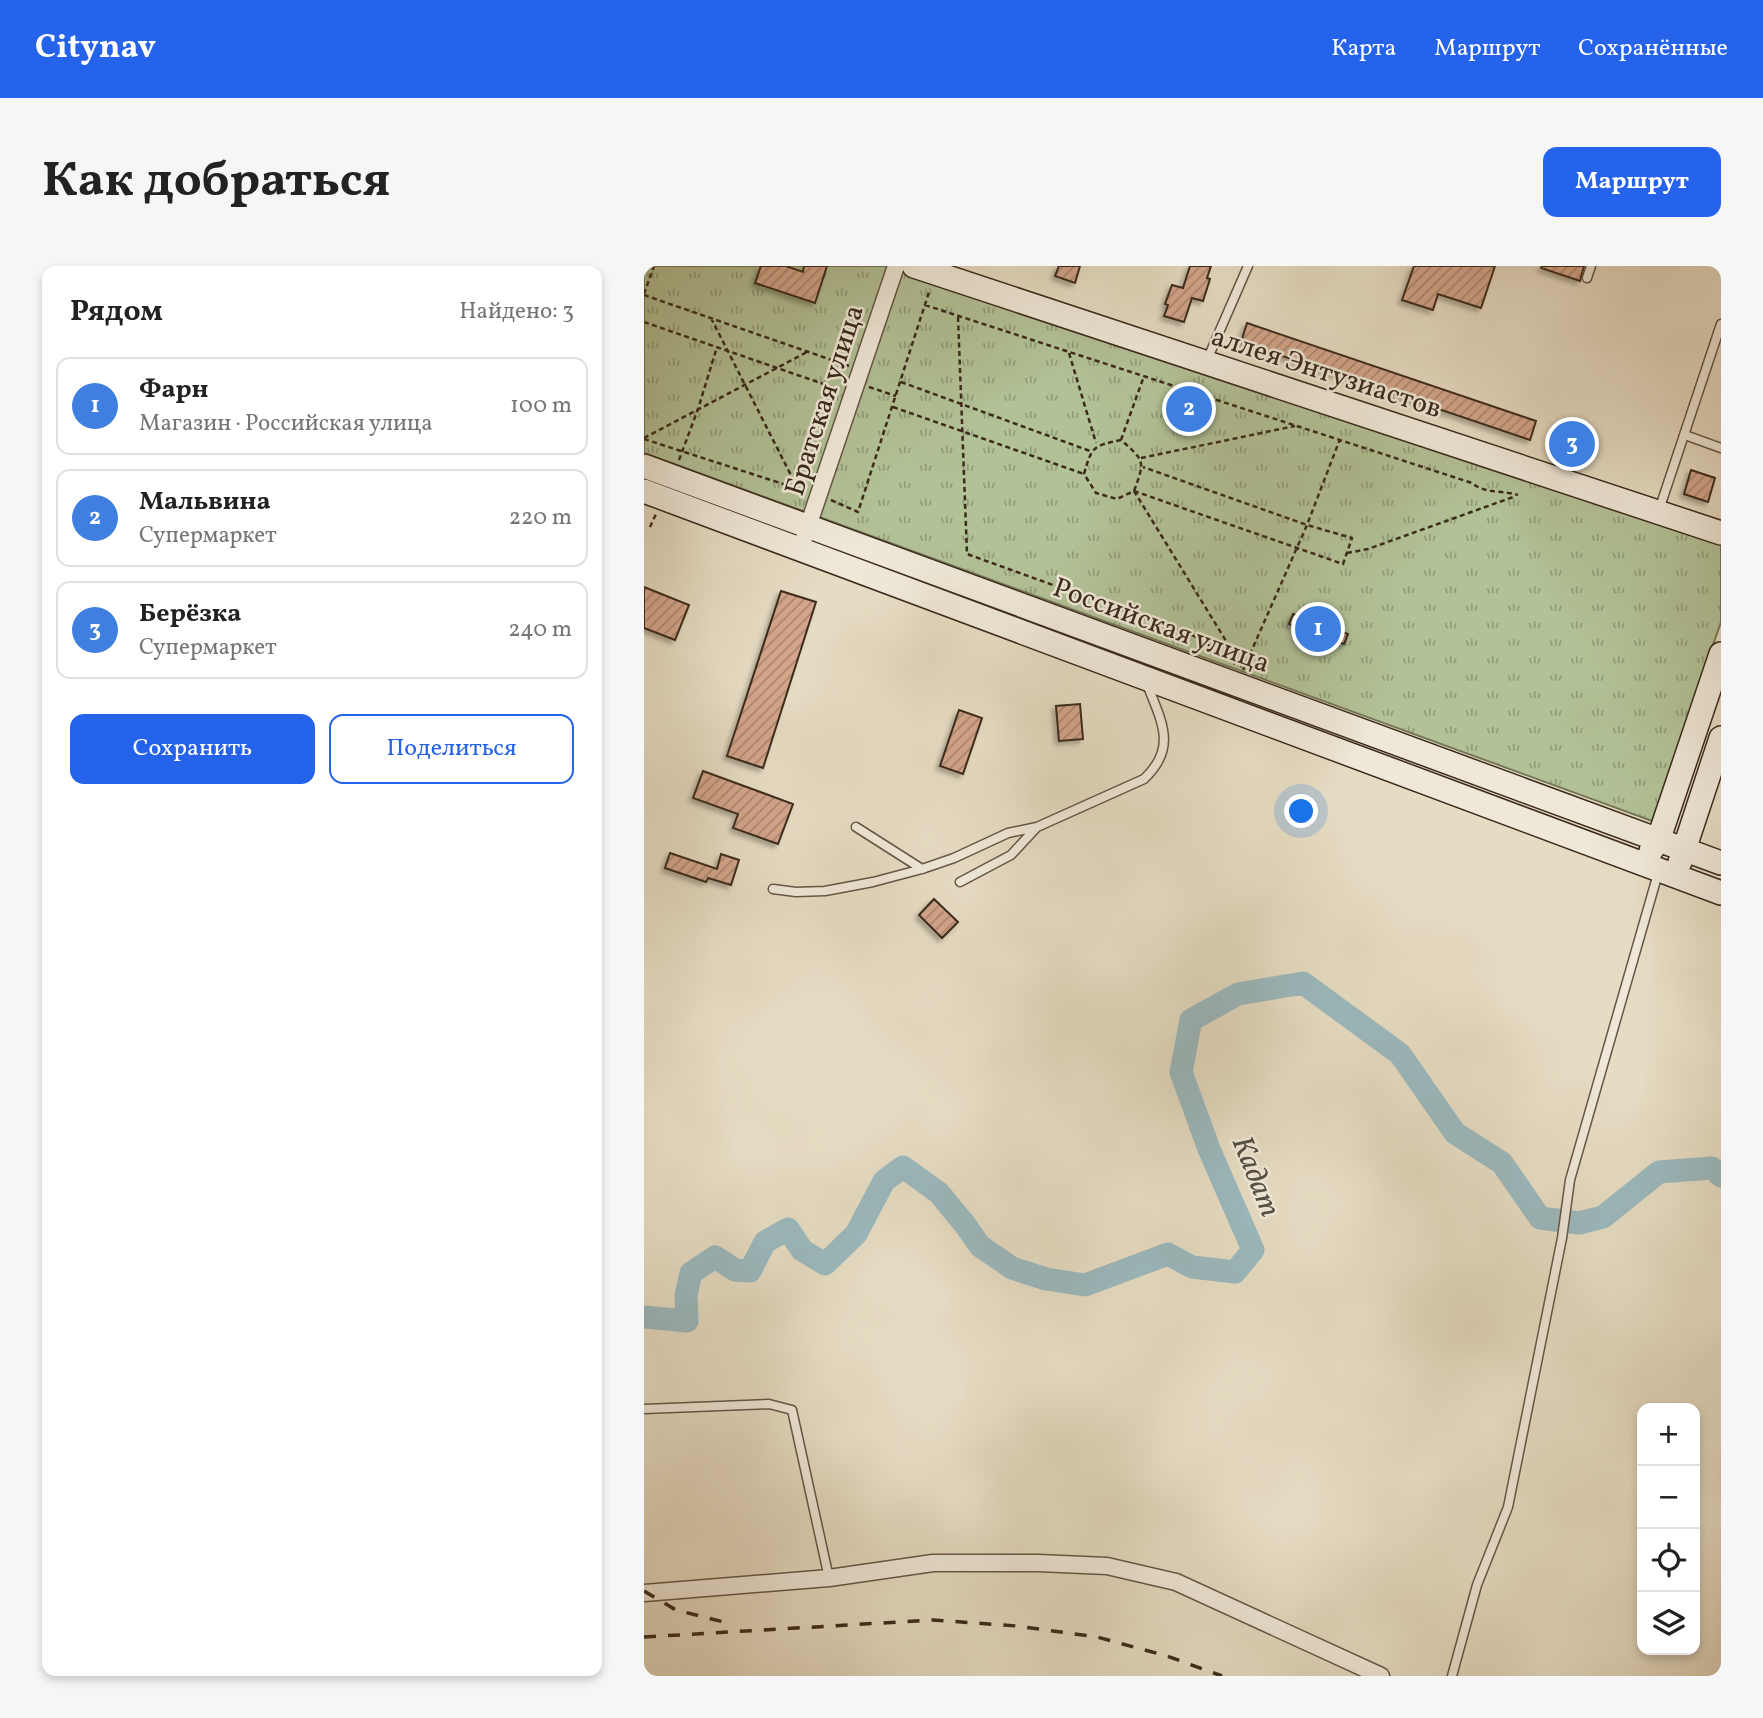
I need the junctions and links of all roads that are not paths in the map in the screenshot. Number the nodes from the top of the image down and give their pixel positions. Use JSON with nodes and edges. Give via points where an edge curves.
{"nodes":[{"id":1,"x":895,"y":266,"type":"edge"},
{"id":2,"x":1248,"y":266,"type":"edge"},
{"id":3,"x":1591,"y":266,"type":"edge"},
{"id":4,"x":924,"y":269,"type":"edge"},
{"id":5,"x":1587,"y":278,"type":"dead end"},
{"id":6,"x":1721,"y":324,"type":"edge"},
{"id":7,"x":1206,"y":363,"type":"junction"},
{"id":8,"x":1685,"y":435,"type":"junction"},
{"id":9,"x":1721,"y":448,"type":"edge"},
{"id":10,"x":644,"y":466,"type":"edge"},
{"id":11,"x":653,"y":495,"type":"edge"},
{"id":12,"x":1658,"y":512,"type":"junction"},
{"id":13,"x":808,"y":526,"type":"junction"},
{"id":14,"x":1721,"y":533,"type":"edge"},
{"id":15,"x":800,"y":550,"type":"junction"},
{"id":16,"x":1721,"y":654,"type":"edge"},
{"id":17,"x":1144,"y":678,"type":"junction"},
{"id":18,"x":1721,"y":738,"type":"edge"},
{"id":19,"x":856,"y":827,"type":"dead end"},
{"id":20,"x":1037,"y":827,"type":"junction"},
{"id":21,"x":1659,"y":838,"type":"junction"},
{"id":22,"x":1685,"y":848,"type":"junction"},
{"id":23,"x":1721,"y":863,"type":"edge"},
{"id":24,"x":922,"y":869,"type":"junction"},
{"id":25,"x":1660,"y":869,"type":"junction"},
{"id":26,"x":960,"y":882,"type":"dead end"},
{"id":27,"x":773,"y":889,"type":"dead end"},
{"id":28,"x":1721,"y":892,"type":"edge"},
{"id":29,"x":644,"y":1409,"type":"edge"},
{"id":30,"x":830,"y":1578,"type":"junction"},
{"id":31,"x":644,"y":1593,"type":"edge"},
{"id":32,"x":1381,"y":1676,"type":"edge"},
{"id":33,"x":1452,"y":1676,"type":"edge"}],
"edges":[{"from":1,"to":13,"type":"street","name":"Братская улица"},
{"from":2,"to":7,"type":"lane"},
{"from":3,"to":5,"type":"lane"},
{"from":4,"to":7,"type":"main road","name":"аллея Энтузиастов"},
{"from":6,"to":8,"type":"lane"},
{"from":7,"to":12,"type":"main road","name":"аллея Энтузиастов"},
{"from":8,"to":9,"type":"lane"},
{"from":8,"to":12,"type":"lane"},
{"from":10,"to":13,"type":"main road","name":"Российская улица"},
{"from":11,"to":15,"type":"main road","name":"Российская улица"},
{"from":12,"to":14,"type":"main road","name":"аллея Энтузиастов"},
{"from":13,"to":15,"type":"street","name":"Братская улица"},
{"from":13,"to":21,"type":"main road","name":"Российская улица"},
{"from":15,"to":17,"type":"main road","name":"Российская улица"},
{"from":16,"to":21,"type":"main road"},
{"from":17,"to":20,"type":"lane","via":[[1164,735],[1155,769],[1129,787]]},
{"from":17,"to":25,"type":"main road","name":"Российская улица"},
{"from":18,"to":22,"type":"main road"},
{"from":19,"to":24,"type":"lane"},
{"from":20,"to":24,"type":"lane","via":[[1008,833]]},
{"from":20,"to":26,"type":"lane","via":[[1011,855]]},
{"from":21,"to":22,"type":"main road","name":"Российская улица"},
{"from":21,"to":25,"type":"main road"},
{"from":22,"to":23,"type":"main road","name":"Российская улица"},
{"from":22,"to":25,"type":"main road"},
{"from":24,"to":27,"type":"lane","via":[[824,891]]},
{"from":25,"to":28,"type":"main road","name":"Российская улица"},
{"from":25,"to":33,"type":"lane","via":[[1570,1180],[1508,1507],[1477,1585]]},
{"from":29,"to":30,"type":"lane","via":[[769,1405],[792,1410]]},
{"from":30,"to":31,"type":"street"},
{"from":30,"to":32,"type":"street","via":[[933,1563],[1107,1566],[1176,1582]]}]}
